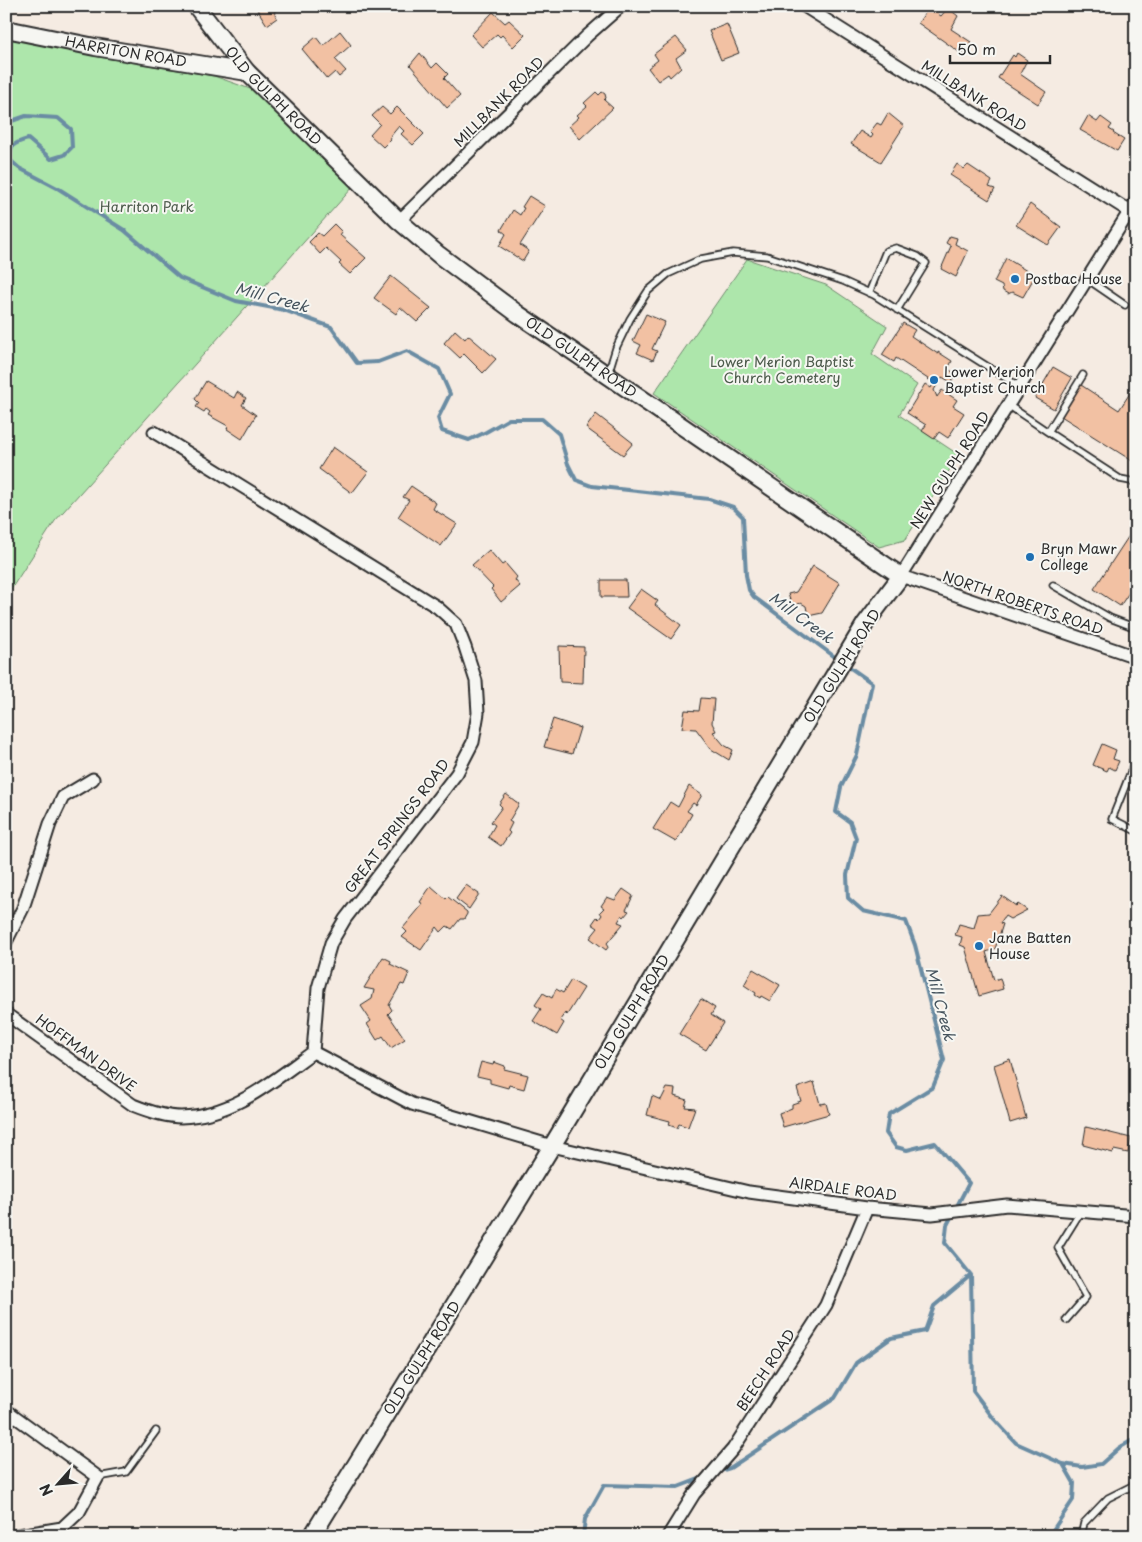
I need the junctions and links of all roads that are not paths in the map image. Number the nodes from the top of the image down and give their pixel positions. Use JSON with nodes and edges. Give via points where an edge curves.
{"nodes":[{"id":1,"x":196,"y":6,"type":"edge"},
{"id":2,"x":621,"y":6,"type":"edge"},
{"id":3,"x":804,"y":6,"type":"edge"},
{"id":4,"x":6,"y":29,"type":"edge"},
{"id":5,"x":247,"y":72,"type":"junction"},
{"id":6,"x":1133,"y":206,"type":"edge"},
{"id":7,"x":399,"y":221,"type":"junction"},
{"id":8,"x":1087,"y":279,"type":"junction"},
{"id":9,"x":869,"y":293,"type":"junction"},
{"id":10,"x":1125,"y":305,"type":"dead end"},
{"id":11,"x":897,"y":310,"type":"junction"},
{"id":12,"x":1082,"y":375,"type":"dead end"},
{"id":13,"x":608,"y":376,"type":"junction"},
{"id":14,"x":1020,"y":386,"type":"junction"},
{"id":15,"x":1008,"y":405,"type":"junction"},
{"id":16,"x":154,"y":432,"type":"dead end"},
{"id":17,"x":1048,"y":432,"type":"junction"},
{"id":18,"x":1136,"y":482,"type":"edge"},
{"id":19,"x":901,"y":576,"type":"junction"},
{"id":20,"x":1053,"y":585,"type":"dead end"},
{"id":21,"x":1136,"y":628,"type":"edge"},
{"id":22,"x":1136,"y":657,"type":"edge"},
{"id":23,"x":1136,"y":759,"type":"edge"},
{"id":24,"x":93,"y":779,"type":"dead end"},
{"id":25,"x":1136,"y":831,"type":"edge"},
{"id":26,"x":6,"y":942,"type":"edge"},
{"id":27,"x":6,"y":1014,"type":"edge"},
{"id":28,"x":313,"y":1052,"type":"junction"},
{"id":29,"x":552,"y":1146,"type":"junction"},
{"id":30,"x":868,"y":1208,"type":"junction"},
{"id":31,"x":1080,"y":1211,"type":"junction"},
{"id":32,"x":1136,"y":1216,"type":"edge"},
{"id":33,"x":1066,"y":1320,"type":"dead end"},
{"id":34,"x":6,"y":1410,"type":"edge"},
{"id":35,"x":156,"y":1431,"type":"dead end"},
{"id":36,"x":98,"y":1477,"type":"junction"},
{"id":37,"x":1136,"y":1484,"type":"edge"},
{"id":38,"x":13,"y":1536,"type":"edge"},
{"id":39,"x":312,"y":1536,"type":"edge"},
{"id":40,"x":668,"y":1536,"type":"edge"},
{"id":41,"x":1081,"y":1536,"type":"edge"}],
"edges":[{"from":1,"to":5,"type":"street","name":"OLD GULPH ROAD"},
{"from":2,"to":7,"type":"street","name":"MILLBANK ROAD"},
{"from":3,"to":6,"type":"street","name":"MILLBANK ROAD"},
{"from":4,"to":5,"type":"street","name":"HARRITON ROAD"},
{"from":5,"to":7,"type":"street","name":"OLD GULPH ROAD"},
{"from":6,"to":8,"type":"street","name":"NEW GULPH ROAD"},
{"from":7,"to":13,"type":"street","name":"OLD GULPH ROAD","via":[[479,286]]},
{"from":8,"to":10,"type":"lane"},
{"from":8,"to":14,"type":"street","name":"NEW GULPH ROAD"},
{"from":9,"to":11,"type":"lane"},
{"from":9,"to":11,"type":"lane","via":[[886,251],[896,248],[917,256],[926,263]]},
{"from":9,"to":13,"type":"lane","via":[[843,281],[766,256],[733,253],[701,259],[668,274],[648,291],[616,348]]},
{"from":11,"to":14,"type":"lane"},
{"from":12,"to":17,"type":"lane"},
{"from":13,"to":19,"type":"street","name":"OLD GULPH ROAD"},
{"from":14,"to":15,"type":"street","name":"NEW GULPH ROAD"},
{"from":15,"to":17,"type":"lane"},
{"from":15,"to":19,"type":"street","name":"NEW GULPH ROAD"},
{"from":16,"to":28,"type":"street","name":"GREAT SPRINGS ROAD","via":[[437,608],[456,624],[476,681],[478,714],[473,742],[458,773],[345,919],[331,943],[318,988]]},
{"from":17,"to":18,"type":"lane","via":[[1120,479]]},
{"from":19,"to":22,"type":"street","name":"NORTH ROBERTS ROAD"},
{"from":19,"to":29,"type":"street","name":"OLD GULPH ROAD","via":[[865,624]]},
{"from":20,"to":21,"type":"lane","via":[[1110,618]]},
{"from":23,"to":25,"type":"lane","via":[[1112,819]]},
{"from":24,"to":26,"type":"street","via":[[63,797]]},
{"from":27,"to":28,"type":"street","name":"HOFFMAN DRIVE","via":[[133,1105],[153,1113],[180,1117],[215,1112],[255,1094]]},
{"from":28,"to":29,"type":"street","via":[[412,1104]]},
{"from":29,"to":30,"type":"street","name":"AIRDALE ROAD","via":[[749,1192]]},
{"from":29,"to":39,"type":"street","name":"OLD GULPH ROAD"},
{"from":30,"to":31,"type":"street","name":"AIRDALE ROAD","via":[[932,1214],[1007,1205]]},
{"from":30,"to":40,"type":"street","name":"BEECH ROAD","via":[[826,1305],[731,1452],[694,1494]]},
{"from":31,"to":32,"type":"street","name":"AIRDALE ROAD"},
{"from":31,"to":33,"type":"lane","via":[[1058,1248],[1086,1297]]},
{"from":34,"to":36,"type":"street"},
{"from":35,"to":36,"type":"lane","via":[[126,1472]]},
{"from":36,"to":38,"type":"street","via":[[79,1512],[62,1528]]},
{"from":37,"to":41,"type":"lane","via":[[1108,1498],[1084,1522]]}]}
